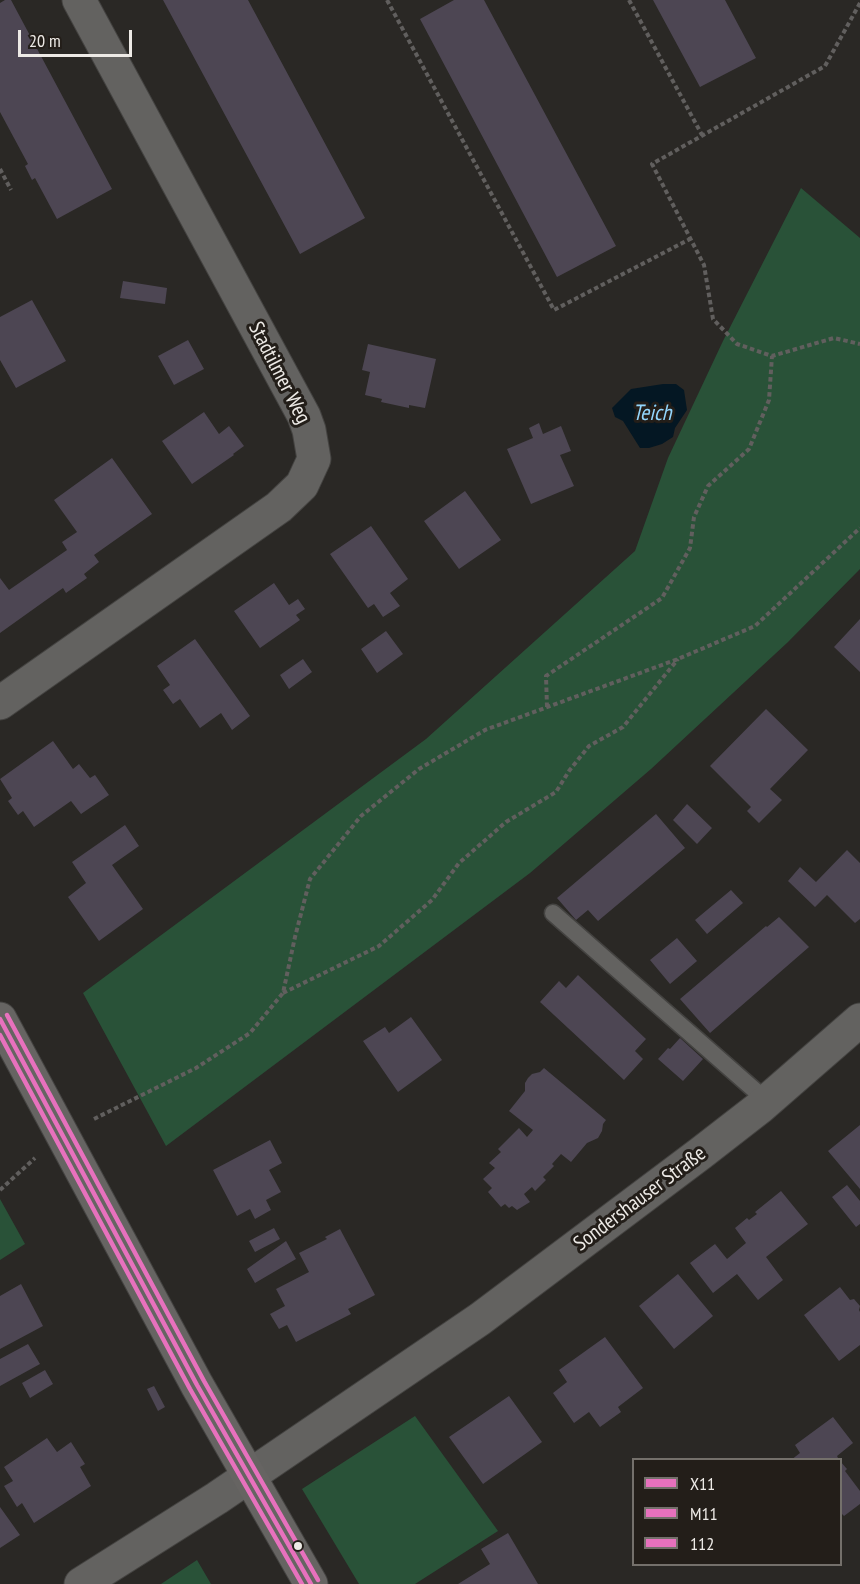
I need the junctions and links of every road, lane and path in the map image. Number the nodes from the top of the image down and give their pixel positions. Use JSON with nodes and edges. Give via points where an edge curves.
{"nodes":[{"id":1,"x":79,"y":0,"type":"edge"},
{"id":2,"x":387,"y":0,"type":"edge"},
{"id":3,"x":628,"y":0,"type":"edge"},
{"id":4,"x":860,"y":3,"type":"edge"},
{"id":5,"x":702,"y":135,"type":"junction"},
{"id":6,"x":0,"y":169,"type":"edge"},
{"id":7,"x":11,"y":190,"type":"dead end"},
{"id":8,"x":690,"y":239,"type":"junction"},
{"id":9,"x":860,"y":344,"type":"edge"},
{"id":10,"x":772,"y":356,"type":"junction"},
{"id":11,"x":860,"y":528,"type":"edge"},
{"id":12,"x":678,"y":659,"type":"junction"},
{"id":13,"x":0,"y":703,"type":"edge"},
{"id":14,"x":547,"y":707,"type":"junction"},
{"id":15,"x":553,"y":914,"type":"dead end"},
{"id":16,"x":283,"y":993,"type":"junction"},
{"id":17,"x":0,"y":1019,"type":"edge"},
{"id":18,"x":860,"y":1020,"type":"edge"},
{"id":19,"x":767,"y":1101,"type":"junction"},
{"id":20,"x":97,"y":1117,"type":"dead end"},
{"id":21,"x":32,"y":1160,"type":"dead end"},
{"id":22,"x":0,"y":1190,"type":"edge"},
{"id":23,"x":248,"y":1476,"type":"junction"},
{"id":24,"x":81,"y":1584,"type":"edge"},
{"id":25,"x":311,"y":1584,"type":"edge"}],
"edges":[{"from":1,"to":13,"type":"street","name":"Stadtilmer Weg","via":[[304,416],[314,459],[302,485],[279,507]]},
{"from":2,"to":8,"type":"path","via":[[554,310]]},
{"from":3,"to":5,"type":"path"},
{"from":4,"to":5,"type":"path","via":[[825,66]]},
{"from":5,"to":8,"type":"path","via":[[652,164]]},
{"from":6,"to":7,"type":"path"},
{"from":8,"to":10,"type":"path","via":[[704,265],[713,319],[737,344]]},
{"from":9,"to":10,"type":"path","via":[[834,338]]},
{"from":10,"to":14,"type":"path","via":[[769,400],[748,449],[708,486],[694,517],[690,548],[662,598],[546,676]]},
{"from":11,"to":12,"type":"path","via":[[755,626]]},
{"from":12,"to":14,"type":"path"},
{"from":12,"to":16,"type":"path","via":[[623,727],[589,746],[556,792],[506,822],[459,863],[432,900],[379,946]]},
{"from":14,"to":16,"type":"path","via":[[485,730],[419,770],[362,816],[310,879]]},
{"from":15,"to":19,"type":"lane"},
{"from":16,"to":20,"type":"path","via":[[250,1033],[196,1068]]},
{"from":17,"to":23,"type":"main road"},
{"from":18,"to":19,"type":"street","name":"Sondershauser Straße"},
{"from":19,"to":23,"type":"street","name":"Sondershauser Straße","via":[[480,1319]]},
{"from":21,"to":22,"type":"path"},
{"from":23,"to":24,"type":"street","name":"Sondershauser Straße"},
{"from":23,"to":25,"type":"main road"}]}
